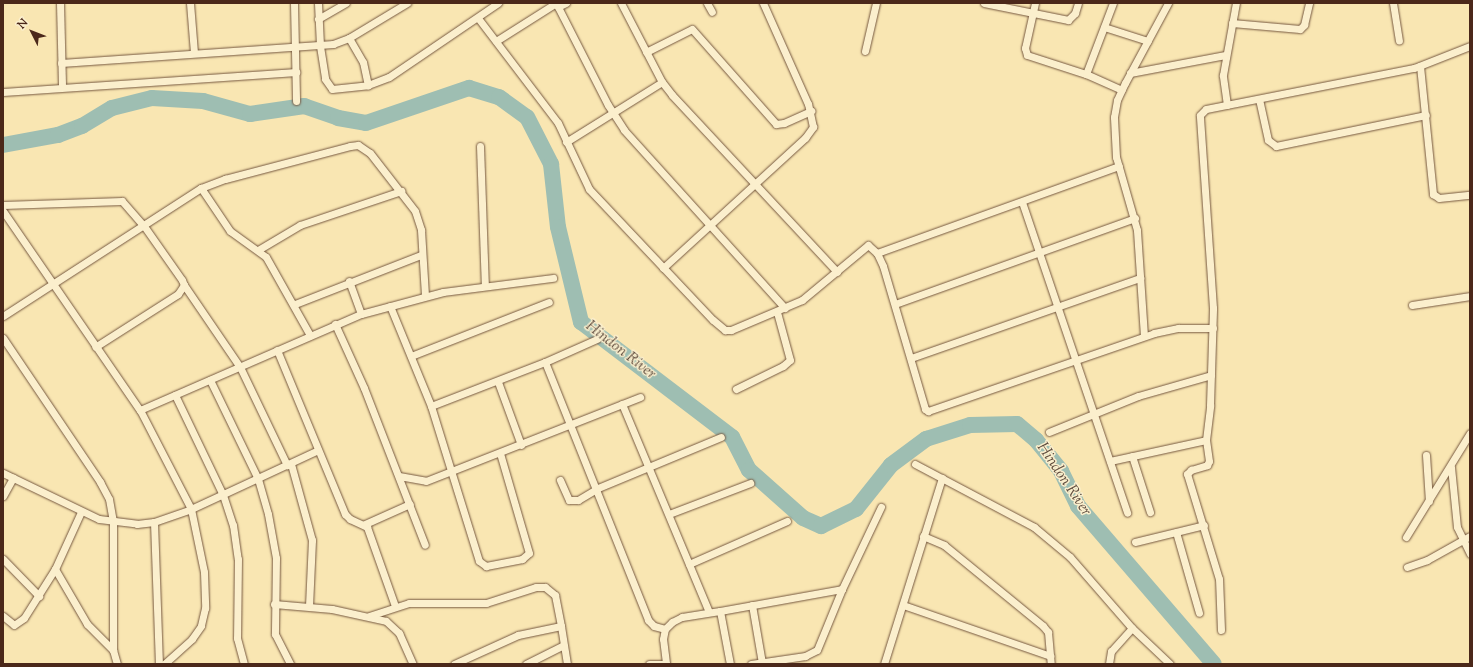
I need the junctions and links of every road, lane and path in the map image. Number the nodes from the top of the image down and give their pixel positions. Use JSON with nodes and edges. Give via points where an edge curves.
{"nodes":[{"id":1,"x":60,"y":3,"type":"edge"},
{"id":2,"x":190,"y":3,"type":"edge"},
{"id":3,"x":294,"y":3,"type":"edge"},
{"id":4,"x":318,"y":3,"type":"edge"},
{"id":5,"x":346,"y":3,"type":"edge"},
{"id":6,"x":407,"y":3,"type":"edge"},
{"id":7,"x":498,"y":3,"type":"edge"},
{"id":8,"x":566,"y":3,"type":"edge"},
{"id":9,"x":621,"y":3,"type":"edge"},
{"id":10,"x":707,"y":3,"type":"edge"},
{"id":11,"x":763,"y":3,"type":"edge"},
{"id":12,"x":876,"y":3,"type":"edge"},
{"id":13,"x":984,"y":3,"type":"edge"},
{"id":14,"x":1035,"y":3,"type":"edge"},
{"id":15,"x":1078,"y":3,"type":"edge"},
{"id":16,"x":1113,"y":3,"type":"edge"},
{"id":17,"x":1168,"y":3,"type":"edge"},
{"id":18,"x":1236,"y":3,"type":"edge"},
{"id":19,"x":1309,"y":3,"type":"edge"},
{"id":20,"x":1393,"y":3,"type":"edge"},
{"id":21,"x":557,"y":4,"type":"edge"},
{"id":22,"x":712,"y":12,"type":"dead end"},
{"id":23,"x":1033,"y":13,"type":"junction"},
{"id":24,"x":478,"y":18,"type":"junction"},
{"id":25,"x":318,"y":19,"type":"junction"},
{"id":26,"x":1232,"y":23,"type":"junction"},
{"id":27,"x":1104,"y":27,"type":"junction"},
{"id":28,"x":349,"y":38,"type":"junction"},
{"id":29,"x":496,"y":40,"type":"junction"},
{"id":30,"x":1148,"y":41,"type":"junction"},
{"id":31,"x":1399,"y":41,"type":"dead end"},
{"id":32,"x":320,"y":46,"type":"junction"},
{"id":33,"x":1470,"y":46,"type":"edge"},
{"id":34,"x":297,"y":47,"type":"junction"},
{"id":35,"x":865,"y":51,"type":"dead end"},
{"id":36,"x":194,"y":52,"type":"junction"},
{"id":37,"x":646,"y":52,"type":"junction"},
{"id":38,"x":1225,"y":55,"type":"junction"},
{"id":39,"x":61,"y":63,"type":"junction"},
{"id":40,"x":1420,"y":66,"type":"junction"},
{"id":41,"x":296,"y":72,"type":"junction"},
{"id":42,"x":1130,"y":73,"type":"junction"},
{"id":43,"x":1086,"y":74,"type":"junction"},
{"id":44,"x":662,"y":82,"type":"junction"},
{"id":45,"x":368,"y":85,"type":"junction"},
{"id":46,"x":62,"y":87,"type":"junction"},
{"id":47,"x":1122,"y":90,"type":"junction"},
{"id":48,"x":3,"y":92,"type":"edge"},
{"id":49,"x":1259,"y":99,"type":"junction"},
{"id":50,"x":296,"y":101,"type":"dead end"},
{"id":51,"x":1227,"y":105,"type":"junction"},
{"id":52,"x":811,"y":111,"type":"junction"},
{"id":53,"x":612,"y":114,"type":"junction"},
{"id":54,"x":1426,"y":115,"type":"junction"},
{"id":55,"x":566,"y":142,"type":"junction"},
{"id":56,"x":480,"y":146,"type":"dead end"},
{"id":57,"x":1119,"y":166,"type":"junction"},
{"id":58,"x":755,"y":184,"type":"junction"},
{"id":59,"x":201,"y":188,"type":"junction"},
{"id":60,"x":401,"y":191,"type":"junction"},
{"id":61,"x":1470,"y":196,"type":"edge"},
{"id":62,"x":1022,"y":202,"type":"junction"},
{"id":63,"x":3,"y":205,"type":"edge"},
{"id":64,"x":3,"y":211,"type":"edge"},
{"id":65,"x":1135,"y":218,"type":"junction"},
{"id":66,"x":144,"y":226,"type":"junction"},
{"id":67,"x":709,"y":226,"type":"junction"},
{"id":68,"x":258,"y":250,"type":"junction"},
{"id":69,"x":878,"y":253,"type":"junction"},
{"id":70,"x":1040,"y":254,"type":"junction"},
{"id":71,"x":421,"y":255,"type":"junction"},
{"id":72,"x":663,"y":268,"type":"junction"},
{"id":73,"x":837,"y":272,"type":"junction"},
{"id":74,"x":553,"y":278,"type":"dead end"},
{"id":75,"x":1140,"y":278,"type":"junction"},
{"id":76,"x":349,"y":282,"type":"junction"},
{"id":77,"x":52,"y":286,"type":"junction"},
{"id":78,"x":184,"y":286,"type":"junction"},
{"id":79,"x":485,"y":286,"type":"junction"},
{"id":80,"x":425,"y":295,"type":"junction"},
{"id":81,"x":1470,"y":296,"type":"edge"},
{"id":82,"x":549,"y":302,"type":"dead end"},
{"id":83,"x":295,"y":304,"type":"junction"},
{"id":84,"x":896,"y":304,"type":"junction"},
{"id":85,"x":1412,"y":305,"type":"dead end"},
{"id":86,"x":390,"y":306,"type":"junction"},
{"id":87,"x":1059,"y":306,"type":"junction"},
{"id":88,"x":785,"y":308,"type":"junction"},
{"id":89,"x":777,"y":312,"type":"junction"},
{"id":90,"x":361,"y":314,"type":"junction"},
{"id":91,"x":3,"y":316,"type":"edge"},
{"id":92,"x":335,"y":324,"type":"junction"},
{"id":93,"x":1213,"y":328,"type":"junction"},
{"id":94,"x":310,"y":335,"type":"junction"},
{"id":95,"x":1144,"y":336,"type":"junction"},
{"id":96,"x":3,"y":338,"type":"edge"},
{"id":97,"x":597,"y":339,"type":"dead end"},
{"id":98,"x":95,"y":347,"type":"junction"},
{"id":99,"x":277,"y":350,"type":"junction"},
{"id":100,"x":411,"y":356,"type":"junction"},
{"id":101,"x":911,"y":358,"type":"junction"},
{"id":102,"x":1076,"y":360,"type":"junction"},
{"id":103,"x":545,"y":362,"type":"junction"},
{"id":104,"x":240,"y":367,"type":"junction"},
{"id":105,"x":1211,"y":375,"type":"junction"},
{"id":106,"x":210,"y":380,"type":"junction"},
{"id":107,"x":498,"y":382,"type":"junction"},
{"id":108,"x":736,"y":389,"type":"dead end"},
{"id":109,"x":175,"y":396,"type":"junction"},
{"id":110,"x":640,"y":397,"type":"dead end"},
{"id":111,"x":622,"y":404,"type":"junction"},
{"id":112,"x":432,"y":406,"type":"junction"},
{"id":113,"x":140,"y":410,"type":"junction"},
{"id":114,"x":1095,"y":415,"type":"junction"},
{"id":115,"x":570,"y":425,"type":"junction"},
{"id":116,"x":1049,"y":432,"type":"dead end"},
{"id":117,"x":1470,"y":434,"type":"edge"},
{"id":118,"x":721,"y":437,"type":"dead end"},
{"id":119,"x":1206,"y":440,"type":"junction"},
{"id":120,"x":522,"y":445,"type":"junction"},
{"id":121,"x":318,"y":450,"type":"junction"},
{"id":122,"x":500,"y":453,"type":"junction"},
{"id":123,"x":1426,"y":455,"type":"dead end"},
{"id":124,"x":1132,"y":456,"type":"junction"},
{"id":125,"x":1110,"y":461,"type":"junction"},
{"id":126,"x":289,"y":464,"type":"junction"},
{"id":127,"x":915,"y":464,"type":"dead end"},
{"id":128,"x":650,"y":467,"type":"junction"},
{"id":129,"x":1451,"y":467,"type":"junction"},
{"id":130,"x":453,"y":472,"type":"junction"},
{"id":131,"x":3,"y":473,"type":"edge"},
{"id":132,"x":399,"y":476,"type":"junction"},
{"id":133,"x":13,"y":478,"type":"junction"},
{"id":134,"x":942,"y":478,"type":"junction"},
{"id":135,"x":258,"y":480,"type":"junction"},
{"id":136,"x":560,"y":480,"type":"dead end"},
{"id":137,"x":750,"y":483,"type":"dead end"},
{"id":138,"x":598,"y":488,"type":"junction"},
{"id":139,"x":223,"y":495,"type":"junction"},
{"id":140,"x":3,"y":496,"type":"edge"},
{"id":141,"x":1429,"y":501,"type":"junction"},
{"id":142,"x":410,"y":504,"type":"junction"},
{"id":143,"x":881,"y":507,"type":"dead end"},
{"id":144,"x":191,"y":509,"type":"junction"},
{"id":145,"x":81,"y":512,"type":"junction"},
{"id":146,"x":1150,"y":512,"type":"dead end"},
{"id":147,"x":669,"y":514,"type":"junction"},
{"id":148,"x":1127,"y":514,"type":"dead end"},
{"id":149,"x":787,"y":521,"type":"dead end"},
{"id":150,"x":113,"y":522,"type":"junction"},
{"id":151,"x":154,"y":522,"type":"junction"},
{"id":152,"x":365,"y":524,"type":"junction"},
{"id":153,"x":1204,"y":525,"type":"junction"},
{"id":154,"x":1176,"y":532,"type":"junction"},
{"id":155,"x":923,"y":536,"type":"junction"},
{"id":156,"x":1406,"y":537,"type":"dead end"},
{"id":157,"x":1467,"y":538,"type":"edge"},
{"id":158,"x":1135,"y":542,"type":"dead end"},
{"id":159,"x":425,"y":545,"type":"dead end"},
{"id":160,"x":1469,"y":550,"type":"edge"},
{"id":161,"x":3,"y":559,"type":"edge"},
{"id":162,"x":689,"y":564,"type":"junction"},
{"id":163,"x":1407,"y":567,"type":"dead end"},
{"id":164,"x":55,"y":569,"type":"junction"},
{"id":165,"x":842,"y":589,"type":"junction"},
{"id":166,"x":39,"y":596,"type":"junction"},
{"id":167,"x":274,"y":604,"type":"junction"},
{"id":168,"x":752,"y":605,"type":"junction"},
{"id":169,"x":903,"y":605,"type":"junction"},
{"id":170,"x":309,"y":606,"type":"junction"},
{"id":171,"x":396,"y":606,"type":"junction"},
{"id":172,"x":720,"y":610,"type":"junction"},
{"id":173,"x":709,"y":612,"type":"junction"},
{"id":174,"x":1199,"y":613,"type":"dead end"},
{"id":175,"x":3,"y":616,"type":"edge"},
{"id":176,"x":369,"y":616,"type":"junction"},
{"id":177,"x":561,"y":626,"type":"junction"},
{"id":178,"x":1132,"y":628,"type":"junction"},
{"id":179,"x":665,"y":629,"type":"junction"},
{"id":180,"x":1221,"y":630,"type":"dead end"},
{"id":181,"x":564,"y":645,"type":"junction"},
{"id":182,"x":113,"y":650,"type":"junction"},
{"id":183,"x":1050,"y":656,"type":"junction"},
{"id":184,"x":790,"y":661,"type":"edge"},
{"id":185,"x":762,"y":662,"type":"junction"},
{"id":186,"x":666,"y":663,"type":"edge"},
{"id":187,"x":886,"y":663,"type":"edge"},
{"id":188,"x":117,"y":664,"type":"edge"},
{"id":189,"x":159,"y":664,"type":"edge"},
{"id":190,"x":164,"y":664,"type":"edge"},
{"id":191,"x":244,"y":664,"type":"edge"},
{"id":192,"x":290,"y":664,"type":"edge"},
{"id":193,"x":413,"y":664,"type":"edge"},
{"id":194,"x":454,"y":664,"type":"edge"},
{"id":195,"x":526,"y":664,"type":"edge"},
{"id":196,"x":567,"y":664,"type":"edge"},
{"id":197,"x":649,"y":664,"type":"edge"},
{"id":198,"x":730,"y":664,"type":"edge"},
{"id":199,"x":751,"y":664,"type":"edge"},
{"id":200,"x":1051,"y":664,"type":"edge"},
{"id":201,"x":1109,"y":664,"type":"edge"},
{"id":202,"x":1170,"y":664,"type":"edge"}],
"edges":[{"from":1,"to":39,"type":"street"},
{"from":2,"to":36,"type":"street"},
{"from":3,"to":34,"type":"street"},
{"from":4,"to":25,"type":"street"},
{"from":5,"to":25,"type":"street"},
{"from":6,"to":28,"type":"street"},
{"from":7,"to":24,"type":"street"},
{"from":8,"to":21,"type":"street"},
{"from":9,"to":37,"type":"street"},
{"from":10,"to":22,"type":"street"},
{"from":11,"to":52,"type":"street"},
{"from":12,"to":35,"type":"street"},
{"from":13,"to":23,"type":"street"},
{"from":14,"to":23,"type":"street"},
{"from":15,"to":23,"type":"street","via":[[1075,13],[1068,20]]},
{"from":16,"to":27,"type":"street"},
{"from":17,"to":30,"type":"street"},
{"from":18,"to":26,"type":"street"},
{"from":19,"to":26,"type":"street","via":[[1304,25],[1300,29]]},
{"from":20,"to":31,"type":"street"},
{"from":21,"to":29,"type":"street"},
{"from":21,"to":53,"type":"street"},
{"from":23,"to":43,"type":"street","via":[[1025,48],[1028,55]]},
{"from":24,"to":29,"type":"street"},
{"from":24,"to":45,"type":"street","via":[[399,71]]},
{"from":25,"to":32,"type":"street"},
{"from":26,"to":38,"type":"street"},
{"from":27,"to":30,"type":"street"},
{"from":27,"to":43,"type":"street"},
{"from":28,"to":32,"type":"street"},
{"from":28,"to":45,"type":"street","via":[[363,62]]},
{"from":29,"to":55,"type":"street","via":[[550,111]]},
{"from":30,"to":42,"type":"street"},
{"from":32,"to":34,"type":"street"},
{"from":32,"to":45,"type":"street","via":[[329,88]]},
{"from":33,"to":40,"type":"street"},
{"from":34,"to":36,"type":"street"},
{"from":34,"to":41,"type":"street"},
{"from":36,"to":39,"type":"street"},
{"from":37,"to":44,"type":"street"},
{"from":37,"to":52,"type":"street","via":[[692,29],[776,124],[784,124]]},
{"from":38,"to":42,"type":"street"},
{"from":38,"to":51,"type":"street","via":[[1223,83]]},
{"from":39,"to":46,"type":"street"},
{"from":40,"to":49,"type":"street"},
{"from":40,"to":54,"type":"street"},
{"from":41,"to":46,"type":"street"},
{"from":41,"to":50,"type":"street"},
{"from":42,"to":47,"type":"street"},
{"from":43,"to":47,"type":"street"},
{"from":44,"to":53,"type":"street"},
{"from":44,"to":58,"type":"street","via":[[683,109]]},
{"from":46,"to":48,"type":"street"},
{"from":47,"to":57,"type":"street","via":[[1114,117],[1113,136]]},
{"from":49,"to":51,"type":"street"},
{"from":49,"to":54,"type":"street","via":[[1269,143],[1276,146]]},
{"from":51,"to":93,"type":"street","via":[[1206,109],[1200,115]]},
{"from":52,"to":58,"type":"street","via":[[813,119],[810,132]]},
{"from":53,"to":55,"type":"street"},
{"from":53,"to":67,"type":"street","via":[[635,145]]},
{"from":54,"to":61,"type":"street","via":[[1434,195],[1439,198]]},
{"from":55,"to":72,"type":"street","via":[[589,189]]},
{"from":56,"to":79,"type":"street"},
{"from":57,"to":62,"type":"street"},
{"from":57,"to":65,"type":"street"},
{"from":58,"to":67,"type":"street"},
{"from":58,"to":73,"type":"street"},
{"from":59,"to":60,"type":"street","via":[[225,179],[358,145],[370,153]]},
{"from":59,"to":66,"type":"street"},
{"from":59,"to":68,"type":"street","via":[[230,231]]},
{"from":60,"to":68,"type":"street","via":[[300,225]]},
{"from":60,"to":71,"type":"street","via":[[419,220]]},
{"from":62,"to":69,"type":"street"},
{"from":62,"to":70,"type":"street"},
{"from":63,"to":66,"type":"street","via":[[114,199],[127,205]]},
{"from":64,"to":77,"type":"street"},
{"from":65,"to":70,"type":"street"},
{"from":65,"to":75,"type":"street"},
{"from":66,"to":77,"type":"street"},
{"from":66,"to":78,"type":"street"},
{"from":67,"to":72,"type":"street"},
{"from":67,"to":88,"type":"street"},
{"from":68,"to":83,"type":"street","via":[[272,266]]},
{"from":69,"to":73,"type":"street","via":[[873,248],[864,246]]},
{"from":69,"to":84,"type":"street"},
{"from":70,"to":84,"type":"street"},
{"from":70,"to":87,"type":"street"},
{"from":71,"to":76,"type":"street"},
{"from":71,"to":80,"type":"street"},
{"from":72,"to":89,"type":"street","via":[[725,330]]},
{"from":73,"to":88,"type":"street","via":[[814,292]]},
{"from":74,"to":79,"type":"street"},
{"from":75,"to":87,"type":"street"},
{"from":75,"to":95,"type":"street"},
{"from":76,"to":83,"type":"street"},
{"from":76,"to":90,"type":"street"},
{"from":77,"to":91,"type":"street"},
{"from":77,"to":98,"type":"street"},
{"from":78,"to":98,"type":"street","via":[[178,294]]},
{"from":78,"to":104,"type":"street"},
{"from":79,"to":80,"type":"street"},
{"from":80,"to":86,"type":"street"},
{"from":81,"to":85,"type":"street"},
{"from":82,"to":100,"type":"street"},
{"from":83,"to":94,"type":"street"},
{"from":84,"to":101,"type":"street"},
{"from":86,"to":90,"type":"street"},
{"from":86,"to":100,"type":"street"},
{"from":87,"to":101,"type":"street"},
{"from":87,"to":102,"type":"street"},
{"from":88,"to":89,"type":"street"},
{"from":89,"to":108,"type":"street","via":[[790,360]]},
{"from":90,"to":92,"type":"street"},
{"from":92,"to":94,"type":"street"},
{"from":92,"to":132,"type":"street"},
{"from":93,"to":95,"type":"street","via":[[1178,328]]},
{"from":93,"to":105,"type":"street"},
{"from":94,"to":99,"type":"street"},
{"from":95,"to":102,"type":"street"},
{"from":96,"to":150,"type":"street","via":[[105,490]]},
{"from":97,"to":103,"type":"street"},
{"from":98,"to":113,"type":"street"},
{"from":99,"to":104,"type":"street"},
{"from":99,"to":121,"type":"street"},
{"from":100,"to":112,"type":"street"},
{"from":101,"to":102,"type":"street","via":[[925,409],[928,411]]},
{"from":102,"to":114,"type":"street"},
{"from":103,"to":107,"type":"street"},
{"from":103,"to":115,"type":"street"},
{"from":104,"to":106,"type":"street"},
{"from":104,"to":126,"type":"street"},
{"from":105,"to":114,"type":"street","via":[[1169,386]]},
{"from":105,"to":119,"type":"street"},
{"from":106,"to":109,"type":"street"},
{"from":106,"to":135,"type":"street"},
{"from":107,"to":112,"type":"street"},
{"from":107,"to":120,"type":"street"},
{"from":109,"to":113,"type":"street"},
{"from":109,"to":139,"type":"street"},
{"from":110,"to":111,"type":"street"},
{"from":111,"to":115,"type":"street"},
{"from":111,"to":128,"type":"street"},
{"from":112,"to":130,"type":"street"},
{"from":113,"to":144,"type":"street"},
{"from":114,"to":116,"type":"street"},
{"from":114,"to":125,"type":"street"},
{"from":115,"to":120,"type":"street"},
{"from":115,"to":138,"type":"street"},
{"from":117,"to":129,"type":"street"},
{"from":118,"to":128,"type":"street"},
{"from":119,"to":124,"type":"street"},
{"from":119,"to":153,"type":"street","via":[[1208,464],[1187,474]]},
{"from":120,"to":122,"type":"street"},
{"from":121,"to":126,"type":"street"},
{"from":121,"to":152,"type":"street","via":[[345,514],[350,519]]},
{"from":122,"to":130,"type":"street"},
{"from":122,"to":130,"type":"street","via":[[529,548],[529,553],[522,559],[482,565]]},
{"from":123,"to":141,"type":"street"},
{"from":124,"to":125,"type":"street"},
{"from":124,"to":146,"type":"street"},
{"from":125,"to":148,"type":"street"},
{"from":126,"to":135,"type":"street"},
{"from":126,"to":170,"type":"street","via":[[312,540]]},
{"from":127,"to":134,"type":"street"},
{"from":128,"to":138,"type":"street"},
{"from":128,"to":147,"type":"street"},
{"from":129,"to":141,"type":"street"},
{"from":129,"to":157,"type":"street","via":[[1455,516]]},
{"from":130,"to":132,"type":"street","via":[[420,482]]},
{"from":131,"to":133,"type":"street"},
{"from":132,"to":142,"type":"street"},
{"from":133,"to":140,"type":"street"},
{"from":133,"to":145,"type":"street"},
{"from":134,"to":155,"type":"street"},
{"from":134,"to":178,"type":"street","via":[[1034,527],[1050,539],[1070,557]]},
{"from":135,"to":139,"type":"street"},
{"from":135,"to":167,"type":"street","via":[[274,544]]},
{"from":136,"to":138,"type":"street","via":[[569,500],[573,502]]},
{"from":137,"to":147,"type":"street"},
{"from":138,"to":179,"type":"street","via":[[648,620],[654,626]]},
{"from":139,"to":144,"type":"street"},
{"from":139,"to":191,"type":"street","via":[[237,547],[236,633]]},
{"from":141,"to":156,"type":"street"},
{"from":142,"to":152,"type":"street"},
{"from":142,"to":159,"type":"street"},
{"from":143,"to":165,"type":"street"},
{"from":144,"to":151,"type":"street"},
{"from":144,"to":190,"type":"street","via":[[204,572],[205,608],[201,626],[192,639]]},
{"from":145,"to":150,"type":"street"},
{"from":145,"to":164,"type":"street"},
{"from":147,"to":162,"type":"street"},
{"from":149,"to":162,"type":"street"},
{"from":150,"to":151,"type":"street"},
{"from":150,"to":182,"type":"street"},
{"from":151,"to":189,"type":"street"},
{"from":152,"to":171,"type":"street"},
{"from":153,"to":154,"type":"street"},
{"from":153,"to":180,"type":"street","via":[[1218,579]]},
{"from":154,"to":158,"type":"street"},
{"from":154,"to":174,"type":"street"},
{"from":155,"to":169,"type":"street"},
{"from":155,"to":183,"type":"street","via":[[944,545],[1043,626],[1048,632]]},
{"from":157,"to":160,"type":"street"},
{"from":157,"to":163,"type":"street","via":[[1427,560]]},
{"from":161,"to":166,"type":"street"},
{"from":162,"to":173,"type":"street"},
{"from":164,"to":166,"type":"street"},
{"from":164,"to":182,"type":"street","via":[[87,624]]},
{"from":165,"to":168,"type":"street"},
{"from":165,"to":184,"type":"street","via":[[817,650]]},
{"from":166,"to":175,"type":"street","via":[[20,623],[14,625]]},
{"from":167,"to":170,"type":"street"},
{"from":167,"to":192,"type":"street","via":[[275,634]]},
{"from":168,"to":172,"type":"street"},
{"from":168,"to":185,"type":"street"},
{"from":169,"to":183,"type":"street"},
{"from":169,"to":187,"type":"street"},
{"from":170,"to":176,"type":"street"},
{"from":171,"to":176,"type":"street"},
{"from":171,"to":177,"type":"street","via":[[444,601],[486,603],[530,588],[545,587],[555,595]]},
{"from":172,"to":173,"type":"street"},
{"from":172,"to":198,"type":"street"},
{"from":173,"to":179,"type":"street","via":[[682,616]]},
{"from":176,"to":193,"type":"street","via":[[386,621],[396,630]]},
{"from":177,"to":181,"type":"street"},
{"from":177,"to":194,"type":"street","via":[[518,635]]},
{"from":178,"to":201,"type":"street","via":[[1111,651]]},
{"from":178,"to":202,"type":"street"},
{"from":179,"to":186,"type":"street","via":[[663,639]]},
{"from":181,"to":195,"type":"street"},
{"from":181,"to":196,"type":"street"},
{"from":182,"to":188,"type":"street"},
{"from":183,"to":200,"type":"street"},
{"from":184,"to":185,"type":"street"},
{"from":185,"to":199,"type":"street"},
{"from":186,"to":197,"type":"street"}]}
